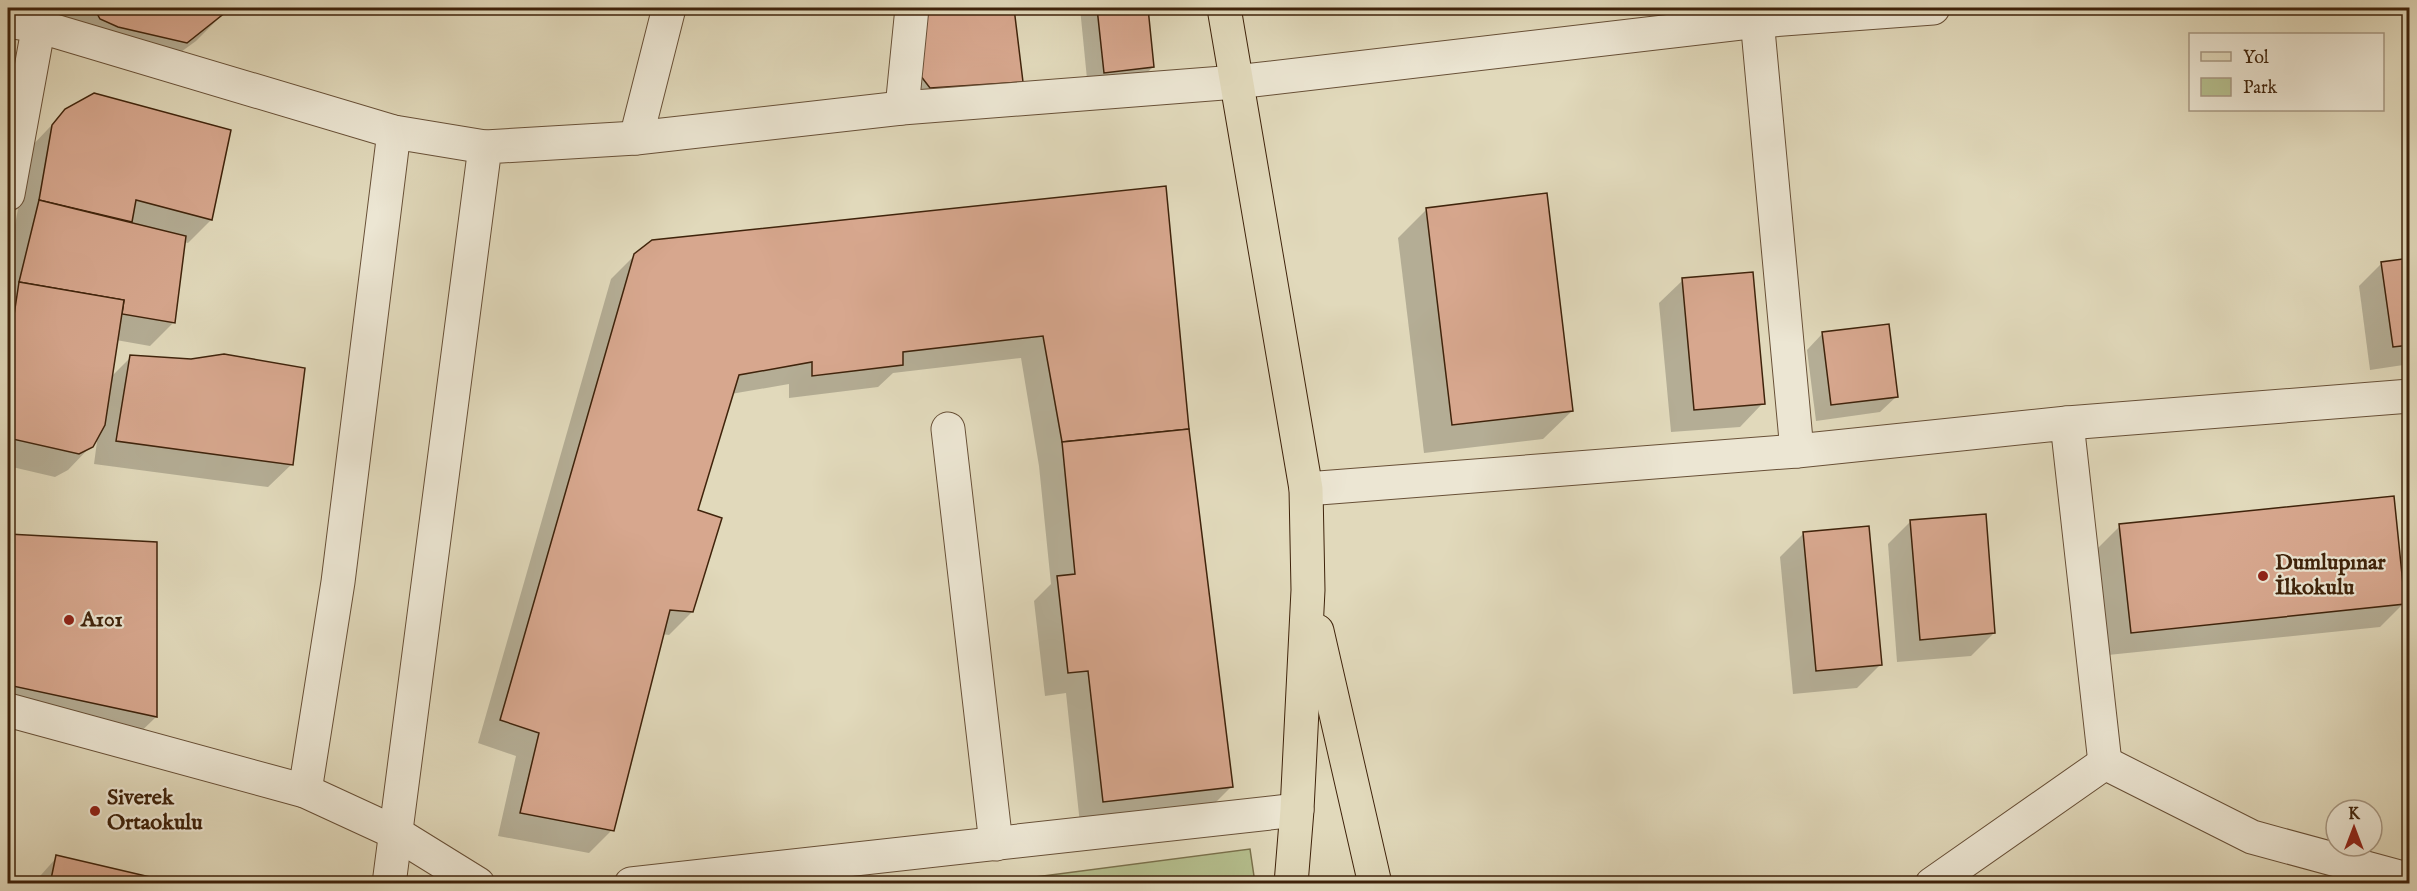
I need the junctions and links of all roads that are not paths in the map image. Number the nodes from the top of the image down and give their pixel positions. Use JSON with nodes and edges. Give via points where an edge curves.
{"nodes":[{"id":1,"x":669,"y":8,"type":"edge"},
{"id":2,"x":912,"y":8,"type":"edge"},
{"id":3,"x":1224,"y":8,"type":"edge"},
{"id":4,"x":1933,"y":8,"type":"edge"},
{"id":5,"x":1757,"y":14,"type":"edge"},
{"id":6,"x":29,"y":18,"type":"edge"},
{"id":7,"x":1236,"y":82,"type":"junction"},
{"id":8,"x":902,"y":108,"type":"junction"},
{"id":9,"x":394,"y":132,"type":"junction"},
{"id":10,"x":636,"y":138,"type":"junction"},
{"id":11,"x":485,"y":147,"type":"junction"},
{"id":12,"x":8,"y":194,"type":"edge"},
{"id":13,"x":2409,"y":396,"type":"edge"},
{"id":14,"x":2067,"y":423,"type":"junction"},
{"id":15,"x":948,"y":429,"type":"dead end"},
{"id":16,"x":1797,"y":452,"type":"junction"},
{"id":17,"x":1306,"y":489,"type":"junction"},
{"id":18,"x":1308,"y":590,"type":"junction"},
{"id":19,"x":8,"y":710,"type":"edge"},
{"id":20,"x":2105,"y":763,"type":"junction"},
{"id":21,"x":305,"y":791,"type":"junction"},
{"id":22,"x":1297,"y":810,"type":"junction"},
{"id":23,"x":394,"y":832,"type":"junction"},
{"id":24,"x":996,"y":844,"type":"junction"},
{"id":25,"x":2409,"y":880,"type":"edge"},
{"id":26,"x":389,"y":884,"type":"edge"},
{"id":27,"x":478,"y":884,"type":"edge"},
{"id":28,"x":631,"y":884,"type":"edge"},
{"id":29,"x":1291,"y":884,"type":"edge"},
{"id":30,"x":1375,"y":884,"type":"edge"},
{"id":31,"x":1932,"y":884,"type":"edge"}],
"edges":[{"from":1,"to":10,"type":"street"},
{"from":2,"to":8,"type":"street"},
{"from":3,"to":7,"type":"main road"},
{"from":4,"to":5,"type":"street"},
{"from":5,"to":7,"type":"street"},
{"from":5,"to":16,"type":"street"},
{"from":6,"to":9,"type":"street"},
{"from":6,"to":12,"type":"street"},
{"from":7,"to":8,"type":"street"},
{"from":7,"to":17,"type":"main road"},
{"from":8,"to":10,"type":"street"},
{"from":9,"to":11,"type":"street"},
{"from":9,"to":21,"type":"street","via":[[338,582]]},
{"from":10,"to":11,"type":"street"},
{"from":11,"to":23,"type":"street"},
{"from":13,"to":14,"type":"street"},
{"from":14,"to":16,"type":"street"},
{"from":14,"to":20,"type":"street"},
{"from":15,"to":24,"type":"street"},
{"from":16,"to":17,"type":"street"},
{"from":17,"to":18,"type":"main road"},
{"from":18,"to":22,"type":"main road"},
{"from":18,"to":30,"type":"main road"},
{"from":19,"to":21,"type":"street"},
{"from":20,"to":25,"type":"street","via":[[2252,837]]},
{"from":20,"to":31,"type":"street"},
{"from":21,"to":23,"type":"street"},
{"from":22,"to":24,"type":"street"},
{"from":22,"to":29,"type":"main road"},
{"from":23,"to":26,"type":"street"},
{"from":23,"to":27,"type":"street"},
{"from":24,"to":28,"type":"street"}]}
